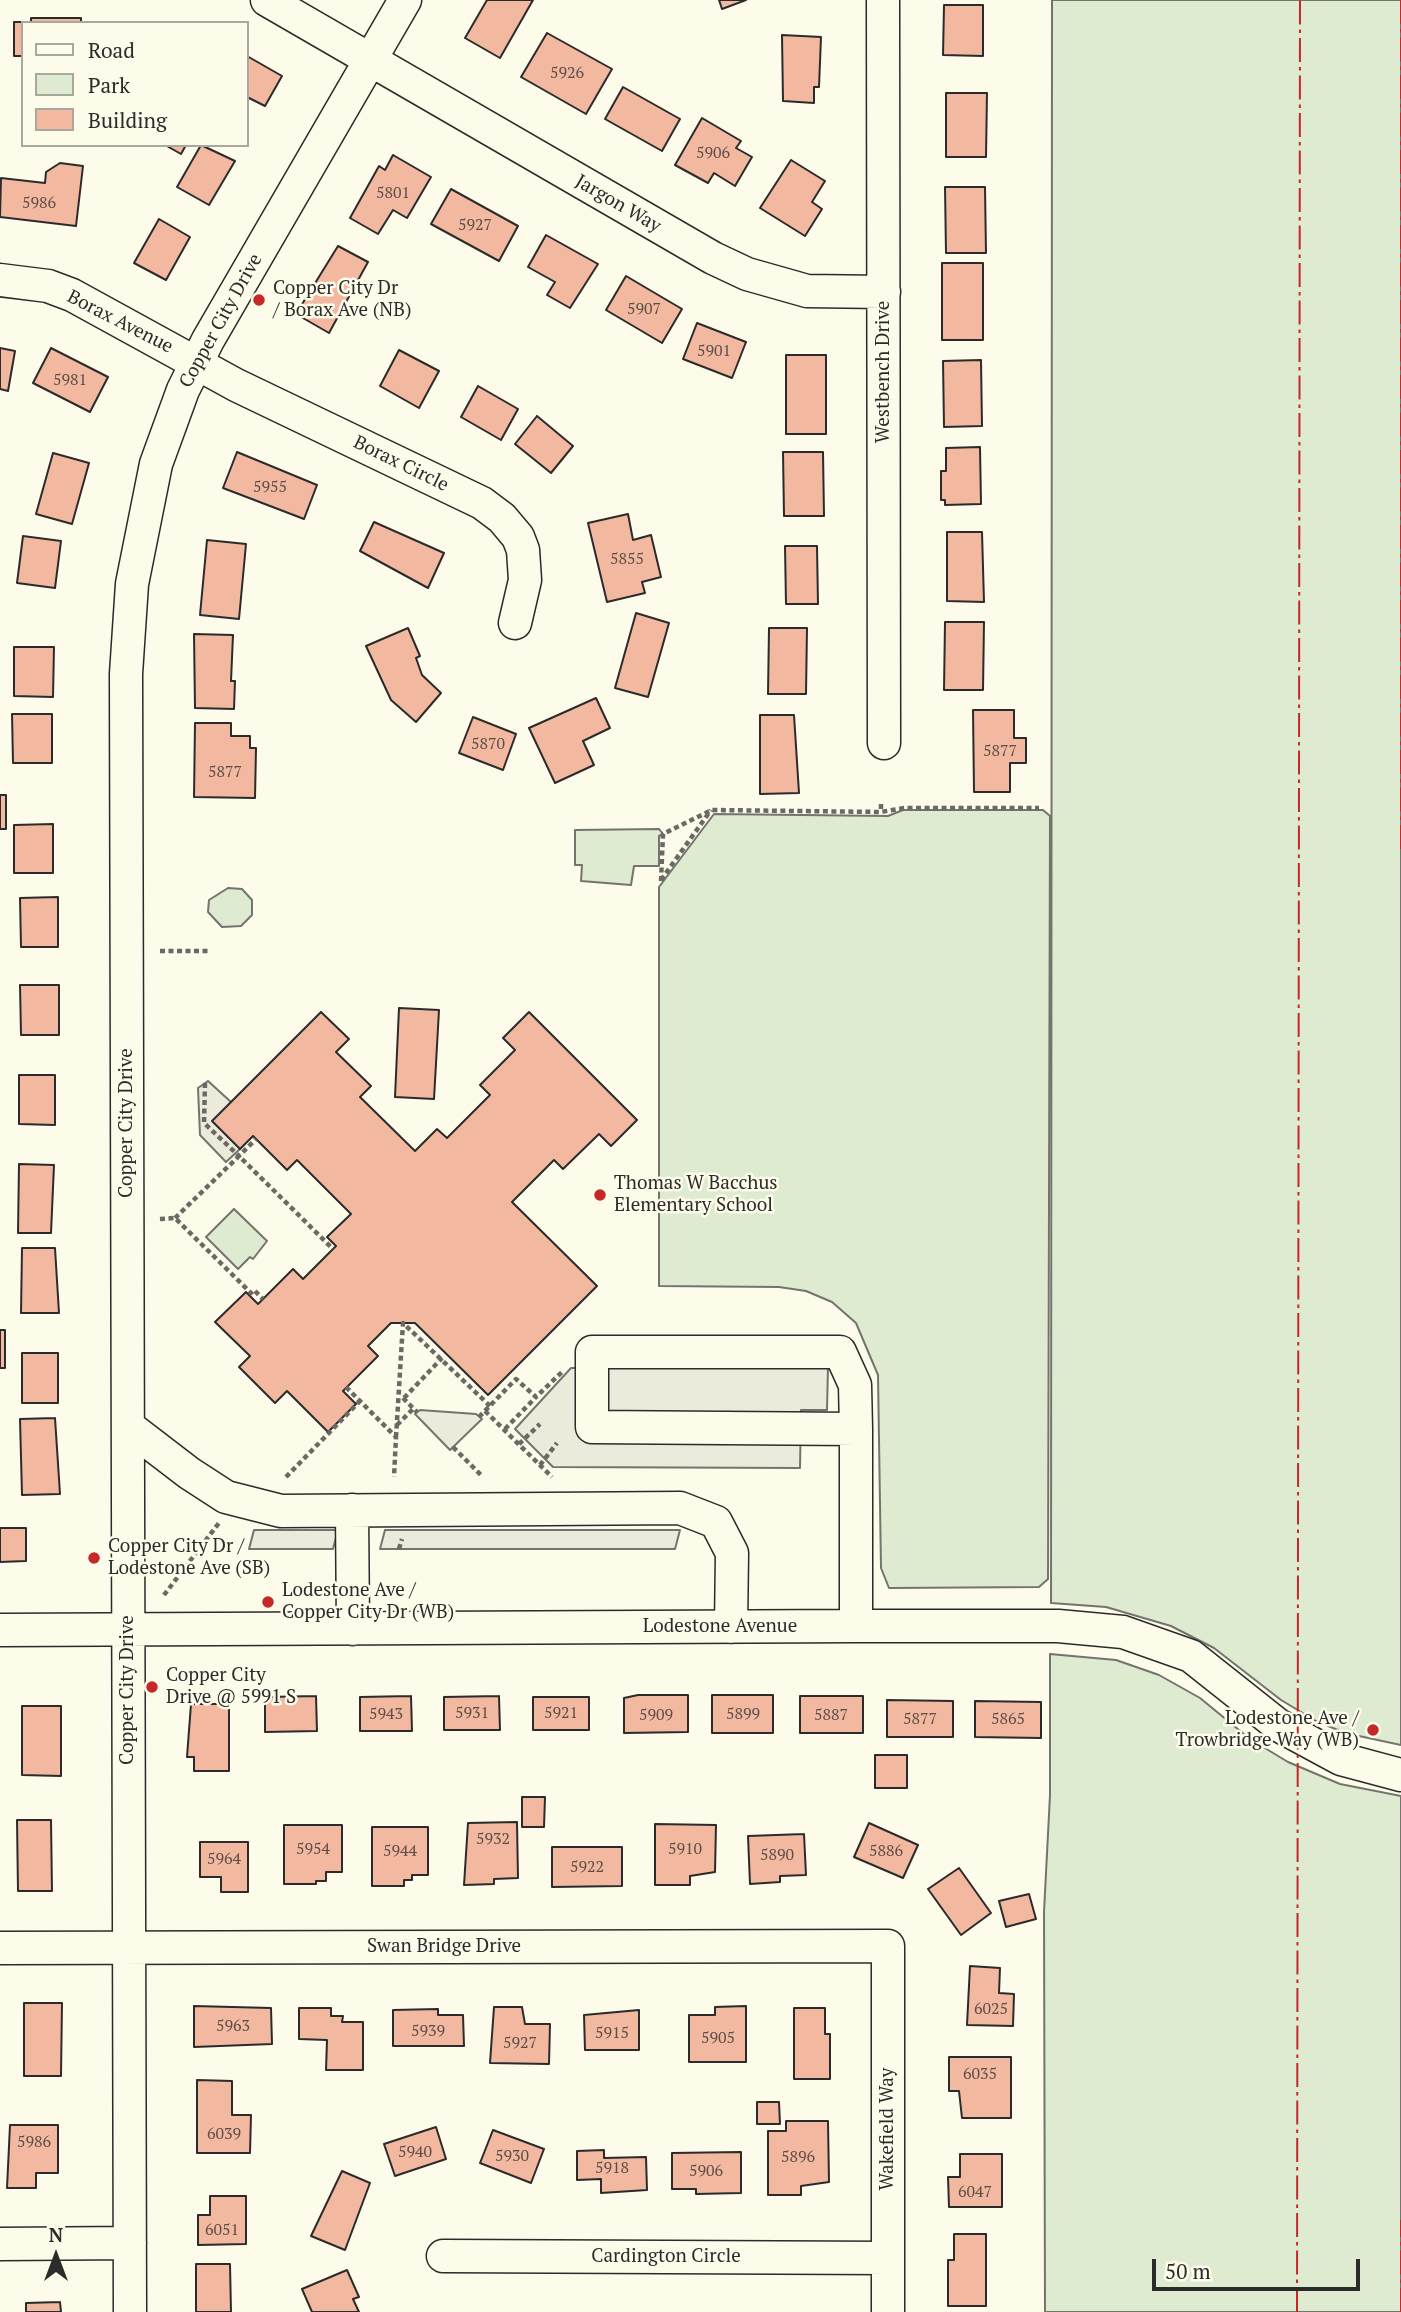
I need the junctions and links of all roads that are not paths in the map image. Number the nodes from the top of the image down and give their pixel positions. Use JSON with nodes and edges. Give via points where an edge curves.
{"nodes":[{"id":1,"x":267,"y":0,"type":"edge"},
{"id":2,"x":405,"y":0,"type":"edge"},
{"id":3,"x":883,"y":0,"type":"edge"},
{"id":4,"x":370,"y":62,"type":"junction"},
{"id":5,"x":0,"y":280,"type":"edge"},
{"id":6,"x":884,"y":292,"type":"junction"},
{"id":7,"x":196,"y":362,"type":"junction"},
{"id":8,"x":515,"y":623,"type":"dead end"},
{"id":9,"x":884,"y":743,"type":"dead end"},
{"id":10,"x":129,"y":1427,"type":"junction"},
{"id":11,"x":856,"y":1430,"type":"junction"},
{"id":12,"x":352,"y":1510,"type":"junction"},
{"id":13,"x":856,"y":1626,"type":"junction"},
{"id":14,"x":731,"y":1627,"type":"junction"},
{"id":15,"x":353,"y":1629,"type":"junction"},
{"id":16,"x":0,"y":1630,"type":"edge"},
{"id":17,"x":128,"y":1631,"type":"junction"},
{"id":18,"x":1401,"y":1774,"type":"edge"},
{"id":19,"x":888,"y":1946,"type":"joint"},
{"id":20,"x":0,"y":1948,"type":"edge"},
{"id":21,"x":129,"y":1948,"type":"junction"},
{"id":22,"x":130,"y":2243,"type":"junction"},
{"id":23,"x":0,"y":2244,"type":"edge"},
{"id":24,"x":443,"y":2256,"type":"dead end"},
{"id":25,"x":888,"y":2258,"type":"junction"},
{"id":26,"x":130,"y":2312,"type":"edge"},
{"id":27,"x":888,"y":2312,"type":"edge"}],
"edges":[{"from":1,"to":4,"type":"street","name":"Jargon Way"},
{"from":2,"to":4,"type":"street","name":"Copper City Drive"},
{"from":3,"to":6,"type":"street","name":"Westbench Drive"},
{"from":4,"to":6,"type":"street","name":"Jargon Way","via":[[747,274],[807,290]]},
{"from":4,"to":7,"type":"street","name":"Copper City Drive"},
{"from":5,"to":7,"type":"street","name":"Borax Avenue","via":[[48,286],[72,295]]},
{"from":6,"to":9,"type":"street","name":"Westbench Drive"},
{"from":7,"to":8,"type":"street","name":"Borax Circle","via":[[482,503],[502,518],[518,537],[526,564]]},
{"from":7,"to":10,"type":"street","name":"Copper City Drive","via":[[156,464],[138,543],[127,626]]},
{"from":10,"to":12,"type":"street","via":[[226,1497],[281,1511]]},
{"from":10,"to":17,"type":"street","name":"Copper City Drive"},
{"from":11,"to":11,"type":"street","via":[[855,1385],[840,1352],[592,1352],[592,1427]]},
{"from":11,"to":13,"type":"street"},
{"from":12,"to":14,"type":"street","via":[[680,1508],[716,1522],[732,1553]]},
{"from":12,"to":15,"type":"street"},
{"from":13,"to":14,"type":"street","name":"Lodestone Avenue"},
{"from":13,"to":18,"type":"street","name":"Lodestone Avenue","via":[[1058,1626],[1123,1632],[1191,1656],[1278,1725],[1341,1759]]},
{"from":14,"to":15,"type":"street","name":"Lodestone Avenue"},
{"from":15,"to":17,"type":"street","name":"Lodestone Avenue"},
{"from":16,"to":17,"type":"street","name":"Lodestone Avenue"},
{"from":17,"to":21,"type":"street","name":"Copper City Drive"},
{"from":19,"to":21,"type":"street","name":"Swan Bridge Drive"},
{"from":19,"to":25,"type":"street","name":"Wakefield Way"},
{"from":20,"to":21,"type":"street","name":"Swan Bridge Drive"},
{"from":21,"to":22,"type":"street","name":"Copper City Drive"},
{"from":22,"to":23,"type":"street"},
{"from":22,"to":26,"type":"street","name":"Copper City Drive"},
{"from":24,"to":25,"type":"street","name":"Cardington Circle"},
{"from":25,"to":27,"type":"street","name":"Wakefield Way"}]}
